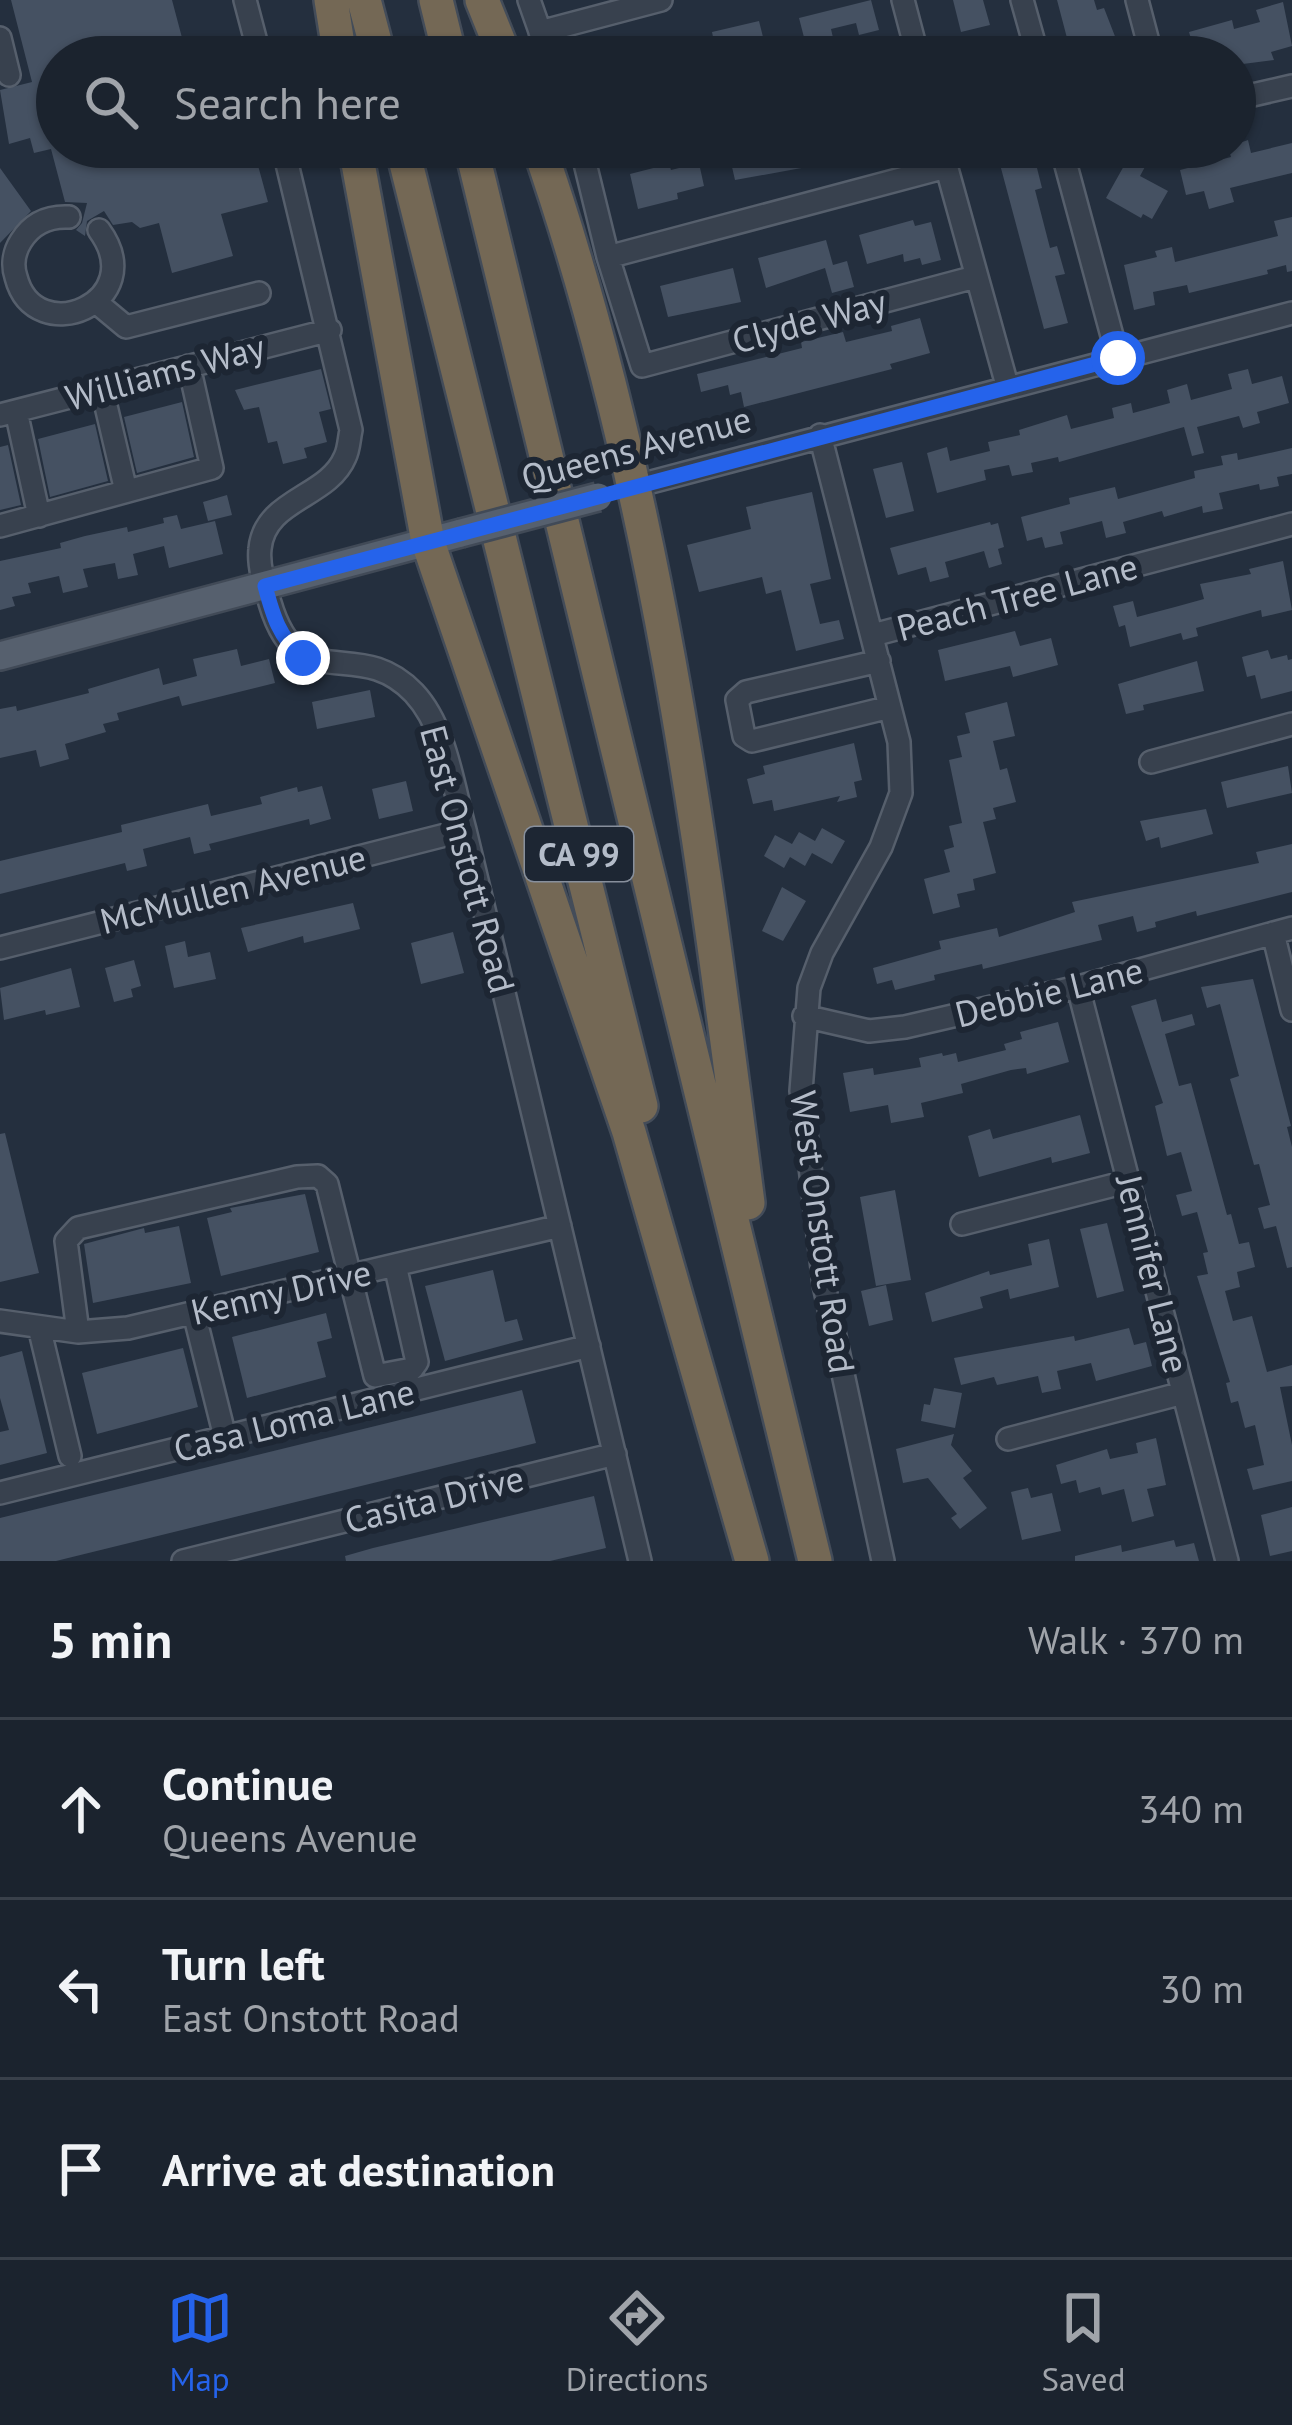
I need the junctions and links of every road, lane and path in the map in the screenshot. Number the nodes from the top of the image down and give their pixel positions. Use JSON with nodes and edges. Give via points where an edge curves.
{"nodes":[{"id":1,"x":245,"y":0,"type":"edge"},
{"id":2,"x":332,"y":0,"type":"edge"},
{"id":3,"x":364,"y":0,"type":"edge"},
{"id":4,"x":436,"y":0,"type":"edge"},
{"id":5,"x":482,"y":0,"type":"edge"},
{"id":6,"x":530,"y":0,"type":"edge"},
{"id":7,"x":661,"y":0,"type":"edge"},
{"id":8,"x":903,"y":0,"type":"edge"},
{"id":9,"x":1022,"y":0,"type":"edge"},
{"id":10,"x":1137,"y":0,"type":"edge"},
{"id":11,"x":540,"y":32,"type":"junction"},
{"id":12,"x":254,"y":36,"type":"edge"},
{"id":13,"x":337,"y":36,"type":"edge"},
{"id":14,"x":373,"y":36,"type":"edge"},
{"id":15,"x":445,"y":36,"type":"edge"},
{"id":16,"x":497,"y":36,"type":"edge"},
{"id":17,"x":541,"y":36,"type":"edge"},
{"id":18,"x":912,"y":36,"type":"edge"},
{"id":19,"x":1031,"y":36,"type":"edge"},
{"id":20,"x":1146,"y":36,"type":"edge"},
{"id":21,"x":0,"y":38,"type":"edge"},
{"id":22,"x":9,"y":75,"type":"dead end"},
{"id":23,"x":1292,"y":86,"type":"edge"},
{"id":24,"x":1256,"y":94,"type":"edge"},
{"id":25,"x":288,"y":168,"type":"edge"},
{"id":26,"x":359,"y":168,"type":"edge"},
{"id":27,"x":407,"y":168,"type":"edge"},
{"id":28,"x":477,"y":168,"type":"edge"},
{"id":29,"x":546,"y":168,"type":"edge"},
{"id":30,"x":585,"y":168,"type":"edge"},
{"id":31,"x":907,"y":168,"type":"edge"},
{"id":32,"x":947,"y":168,"type":"edge"},
{"id":33,"x":1067,"y":168,"type":"edge"},
{"id":34,"x":69,"y":217,"type":"dead end"},
{"id":35,"x":99,"y":230,"type":"dead end"},
{"id":36,"x":608,"y":257,"type":"junction"},
{"id":37,"x":975,"y":277,"type":"junction"},
{"id":38,"x":8,"y":288,"type":"edge"},
{"id":39,"x":259,"y":293,"type":"dead end"},
{"id":40,"x":96,"y":302,"type":"junction"},
{"id":41,"x":1292,"y":314,"type":"edge"},
{"id":42,"x":330,"y":330,"type":"junction"},
{"id":43,"x":1118,"y":358,"type":"junction"},
{"id":44,"x":189,"y":366,"type":"junction"},
{"id":45,"x":1007,"y":386,"type":"junction"},
{"id":46,"x":102,"y":389,"type":"junction"},
{"id":47,"x":8,"y":413,"type":"edge"},
{"id":48,"x":820,"y":435,"type":"junction"},
{"id":49,"x":636,"y":486,"type":"junction"},
{"id":50,"x":126,"y":490,"type":"junction"},
{"id":51,"x":39,"y":516,"type":"junction"},
{"id":52,"x":1292,"y":524,"type":"edge"},
{"id":53,"x":0,"y":526,"type":"edge"},
{"id":54,"x":428,"y":542,"type":"junction"},
{"id":55,"x":265,"y":586,"type":"junction"},
{"id":56,"x":873,"y":635,"type":"junction"},
{"id":57,"x":0,"y":656,"type":"edge"},
{"id":58,"x":879,"y":661,"type":"junction"},
{"id":59,"x":890,"y":707,"type":"junction"},
{"id":60,"x":1292,"y":724,"type":"edge"},
{"id":61,"x":1151,"y":762,"type":"dead end"},
{"id":62,"x":465,"y":830,"type":"junction"},
{"id":63,"x":1282,"y":930,"type":"edge"},
{"id":64,"x":0,"y":948,"type":"edge"},
{"id":65,"x":1078,"y":987,"type":"junction"},
{"id":66,"x":1292,"y":1010,"type":"edge"},
{"id":67,"x":805,"y":1016,"type":"junction"},
{"id":68,"x":1130,"y":1181,"type":"junction"},
{"id":69,"x":962,"y":1224,"type":"dead end"},
{"id":70,"x":560,"y":1226,"type":"junction"},
{"id":71,"x":395,"y":1265,"type":"junction"},
{"id":72,"x":351,"y":1276,"type":"junction"},
{"id":73,"x":194,"y":1313,"type":"junction"},
{"id":74,"x":0,"y":1321,"type":"edge"},
{"id":75,"x":39,"y":1327,"type":"junction"},
{"id":76,"x":78,"y":1332,"type":"junction"},
{"id":77,"x":589,"y":1346,"type":"junction"},
{"id":78,"x":769,"y":1365,"type":"junction"},
{"id":79,"x":1183,"y":1393,"type":"junction"},
{"id":80,"x":225,"y":1437,"type":"junction"},
{"id":81,"x":1008,"y":1439,"type":"dead end"},
{"id":82,"x":614,"y":1454,"type":"junction"},
{"id":83,"x":70,"y":1456,"type":"dead end"},
{"id":84,"x":0,"y":1493,"type":"edge"},
{"id":85,"x":183,"y":1561,"type":"edge"},
{"id":86,"x":640,"y":1561,"type":"edge"},
{"id":87,"x":752,"y":1561,"type":"edge"},
{"id":88,"x":815,"y":1561,"type":"edge"},
{"id":89,"x":883,"y":1561,"type":"edge"},
{"id":90,"x":1227,"y":1561,"type":"edge"}],
"edges":[{"from":1,"to":12,"type":"street"},
{"from":2,"to":13,"type":"highway"},
{"from":3,"to":14,"type":"highway"},
{"from":4,"to":15,"type":"highway"},
{"from":5,"to":16,"type":"highway"},
{"from":6,"to":11,"type":"street"},
{"from":7,"to":11,"type":"street"},
{"from":8,"to":18,"type":"street"},
{"from":9,"to":19,"type":"street"},
{"from":10,"to":20,"type":"street"},
{"from":11,"to":17,"type":"street"},
{"from":21,"to":22,"type":"street"},
{"from":23,"to":24,"type":"street"},
{"from":25,"to":42,"type":"street","name":"East Onstott Road"},
{"from":26,"to":54,"type":"highway"},
{"from":27,"to":87,"type":"highway","number":"CA 99"},
{"from":28,"to":78,"type":"highway","number":"CA 99"},
{"from":29,"to":49,"type":"highway"},
{"from":30,"to":36,"type":"street"},
{"from":31,"to":36,"type":"street"},
{"from":32,"to":37,"type":"street"},
{"from":33,"to":43,"type":"street"},
{"from":34,"to":38,"type":"street","via":[[50,218],[23,236]]},
{"from":35,"to":40,"type":"street","via":[[113,266]]},
{"from":36,"to":37,"type":"street","name":"Clyde Way","via":[[642,366]]},
{"from":37,"to":45,"type":"street"},
{"from":38,"to":40,"type":"street","via":[[52,314]]},
{"from":39,"to":40,"type":"street","via":[[125,328]]},
{"from":41,"to":43,"type":"street","name":"Queens Avenue"},
{"from":42,"to":44,"type":"street","name":"Williams Way"},
{"from":42,"to":55,"type":"street","name":"East Onstott Road","via":[[351,430],[345,458],[265,529]]},
{"from":43,"to":45,"type":"street","name":"Queens Avenue"},
{"from":44,"to":46,"type":"street","name":"Williams Way"},
{"from":44,"to":50,"type":"street","via":[[212,469]]},
{"from":45,"to":48,"type":"street","name":"Queens Avenue"},
{"from":46,"to":47,"type":"street","name":"Williams Way"},
{"from":46,"to":50,"type":"street"},
{"from":47,"to":51,"type":"street"},
{"from":48,"to":49,"type":"street","name":"Queens Avenue"},
{"from":48,"to":56,"type":"street","name":"Peach Tree Lane"},
{"from":49,"to":54,"type":"main road","name":"Queens Avenue","bridge":true},
{"from":49,"to":78,"type":"highway","via":[[688,754]]},
{"from":50,"to":51,"type":"street"},
{"from":51,"to":53,"type":"street"},
{"from":52,"to":56,"type":"street","name":"Peach Tree Lane"},
{"from":54,"to":55,"type":"main road","name":"Queens Avenue"},
{"from":54,"to":87,"type":"highway","via":[[629,1132]]},
{"from":55,"to":57,"type":"main road","name":"Queens Avenue"},
{"from":55,"to":62,"type":"street","name":"East Onstott Road","via":[[276,626],[303,658],[374,666],[413,692],[433,718]]},
{"from":56,"to":58,"type":"street","name":"West Onstott Road"},
{"from":58,"to":59,"type":"street","name":"West Onstott Road"},
{"from":58,"to":59,"type":"street","via":[[746,692],[737,700],[744,736],[752,741]]},
{"from":59,"to":67,"type":"street","name":"West Onstott Road","via":[[901,793],[822,953]]},
{"from":60,"to":61,"type":"street"},
{"from":62,"to":64,"type":"street","name":"McMullen Avenue"},
{"from":62,"to":70,"type":"street","name":"East Onstott Road"},
{"from":63,"to":65,"type":"street","name":"Debbie Lane"},
{"from":63,"to":66,"type":"street"},
{"from":65,"to":67,"type":"street","name":"Debbie Lane","via":[[869,1031]]},
{"from":65,"to":68,"type":"street","name":"Jennifer Lane"},
{"from":67,"to":89,"type":"street","name":"West Onstott Road","via":[[801,1091],[810,1193]]},
{"from":68,"to":69,"type":"street"},
{"from":68,"to":79,"type":"street","name":"Jennifer Lane"},
{"from":70,"to":71,"type":"street","name":"Kenny Drive"},
{"from":70,"to":77,"type":"street","name":"East Onstott Road"},
{"from":71,"to":72,"type":"street","name":"Kenny Drive"},
{"from":71,"to":72,"type":"street","via":[[417,1362],[397,1373],[375,1376]]},
{"from":72,"to":73,"type":"street","name":"Kenny Drive"},
{"from":72,"to":76,"type":"street","via":[[327,1184],[297,1177],[78,1228],[66,1241]]},
{"from":73,"to":76,"type":"street","name":"Kenny Drive"},
{"from":73,"to":80,"type":"street"},
{"from":74,"to":75,"type":"street","name":"Kenny Drive"},
{"from":75,"to":76,"type":"street","name":"Kenny Drive"},
{"from":75,"to":83,"type":"street"},
{"from":77,"to":80,"type":"street","name":"Casa Loma Lane"},
{"from":77,"to":82,"type":"street","name":"East Onstott Road"},
{"from":78,"to":88,"type":"highway","number":"CA 99"},
{"from":79,"to":81,"type":"street"},
{"from":79,"to":90,"type":"street","name":"Jennifer Lane"},
{"from":80,"to":84,"type":"street","name":"Casa Loma Lane"},
{"from":82,"to":85,"type":"street","name":"Casita Drive"},
{"from":82,"to":86,"type":"street","name":"East Onstott Road"}]}
